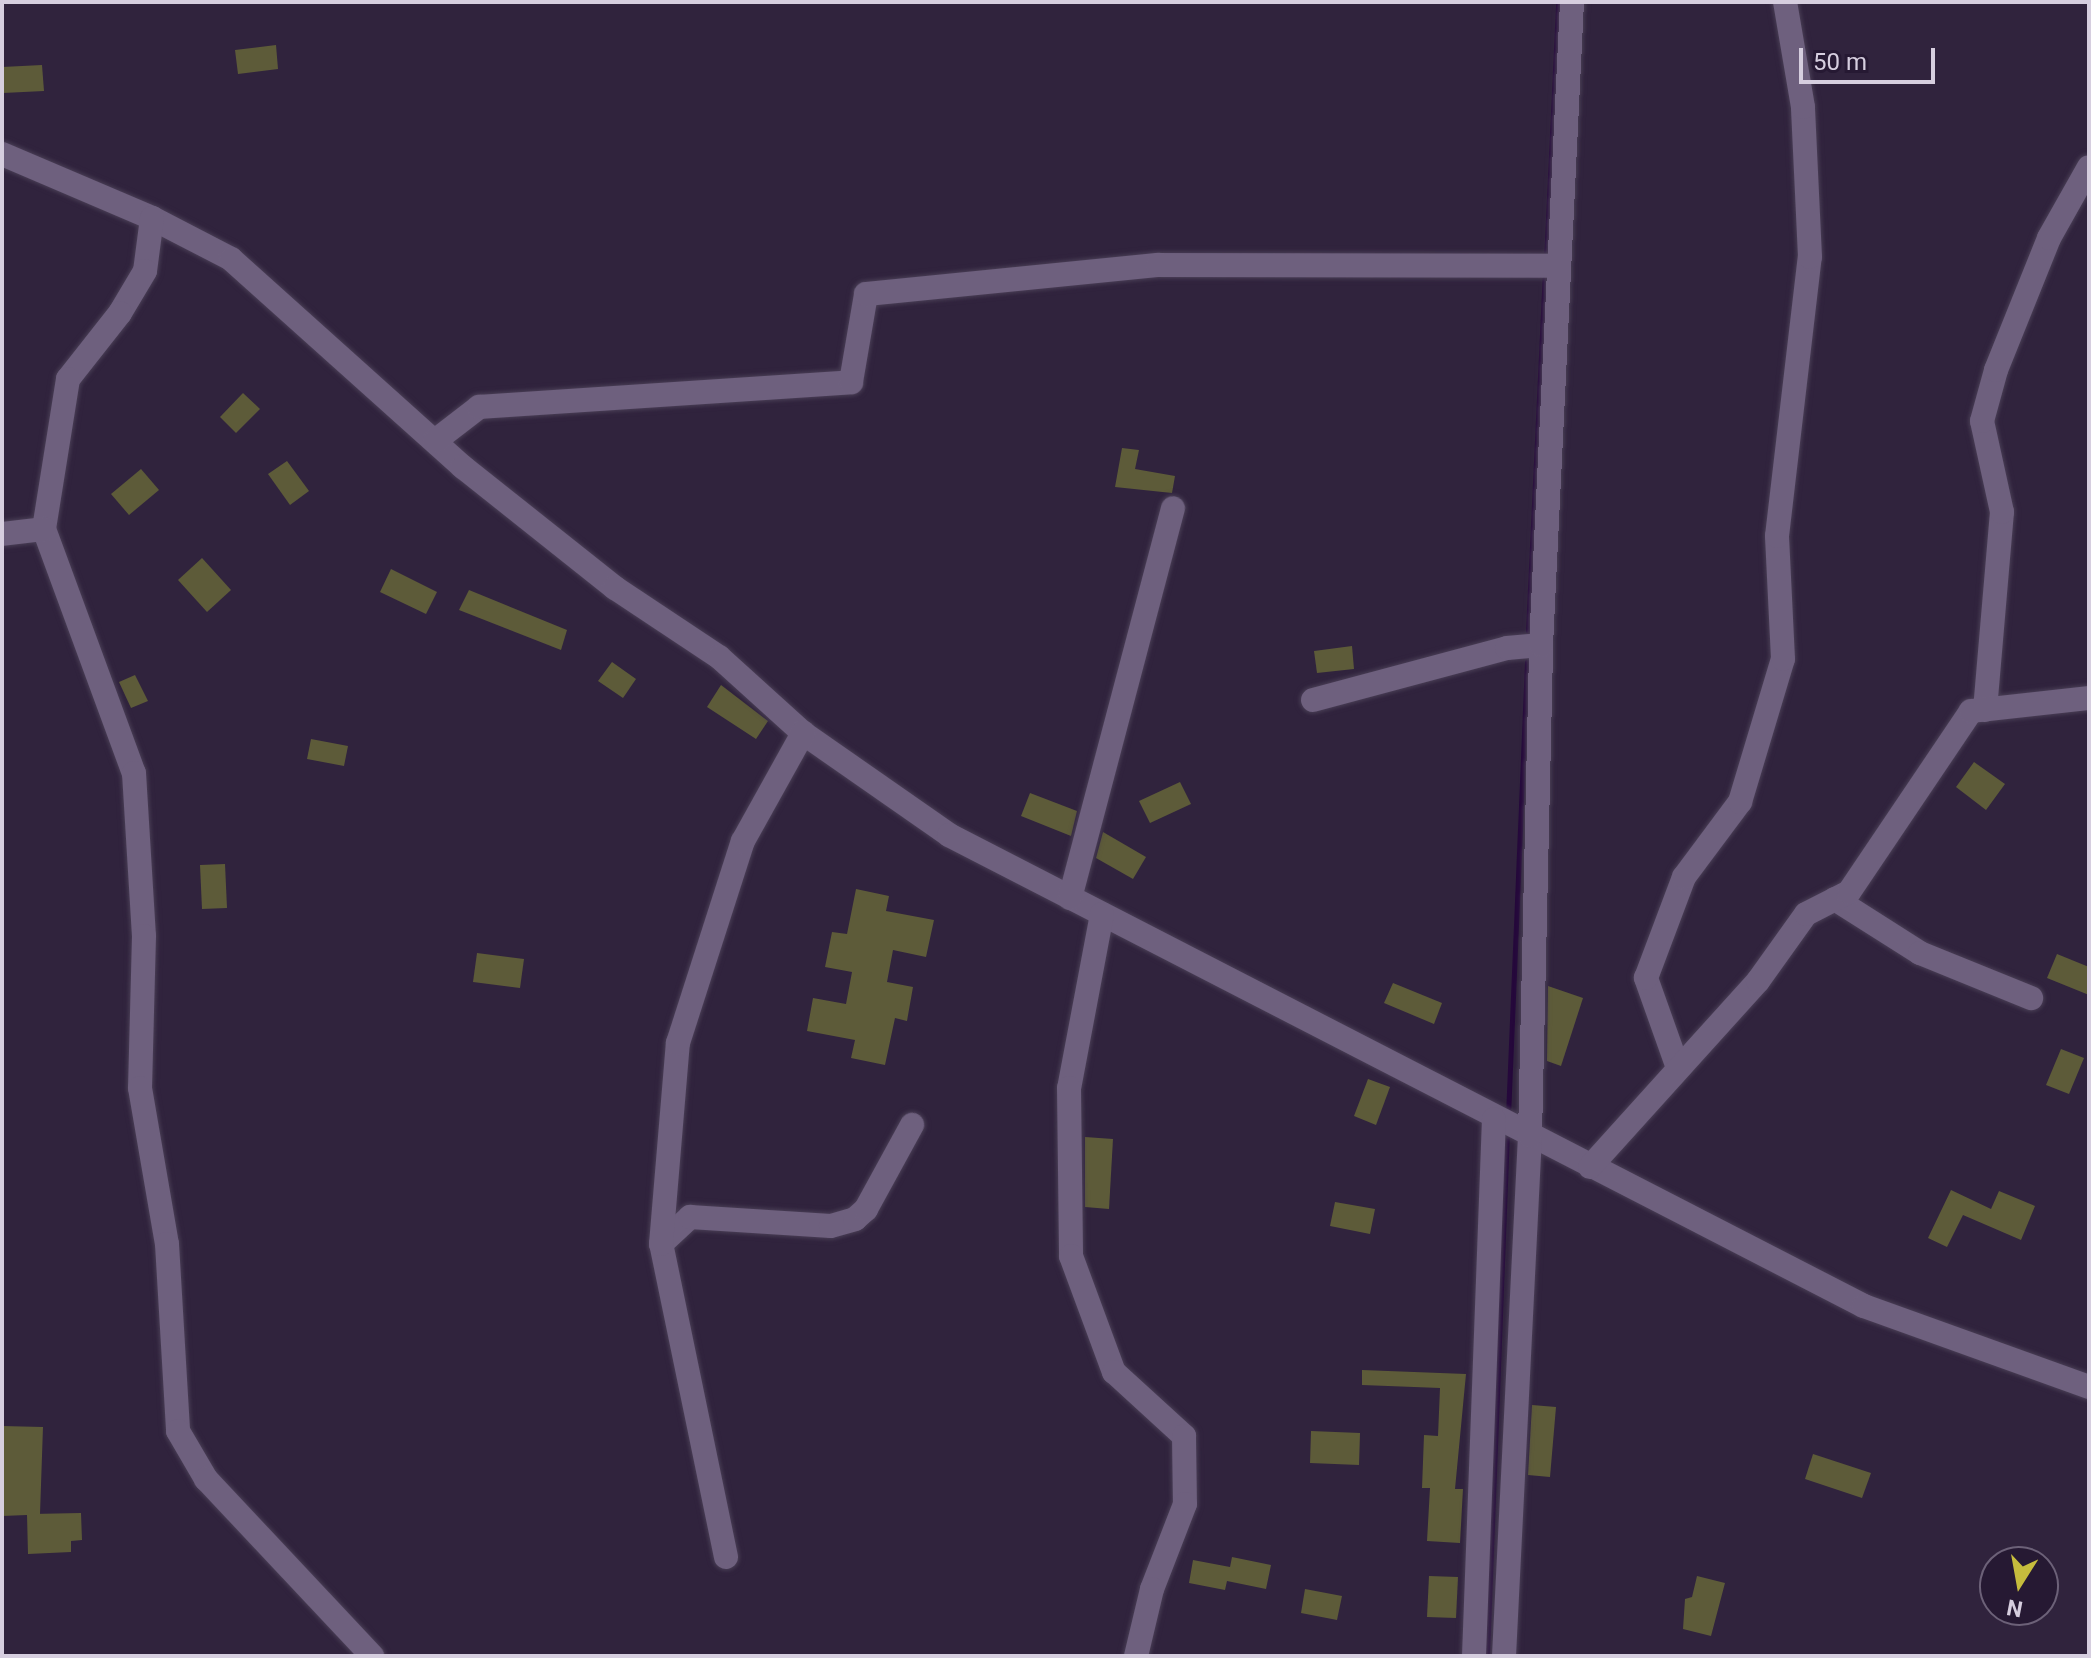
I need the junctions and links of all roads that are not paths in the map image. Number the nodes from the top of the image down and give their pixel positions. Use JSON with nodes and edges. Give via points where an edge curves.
{"nodes":[{"id":1,"x":1572,"y":2,"type":"edge"},
{"id":2,"x":1785,"y":2,"type":"edge"},
{"id":3,"x":2,"y":154,"type":"edge"},
{"id":4,"x":2089,"y":167,"type":"edge"},
{"id":5,"x":152,"y":218,"type":"junction"},
{"id":6,"x":1550,"y":266,"type":"junction"},
{"id":7,"x":435,"y":441,"type":"junction"},
{"id":8,"x":1173,"y":508,"type":"dead end"},
{"id":9,"x":44,"y":529,"type":"junction"},
{"id":10,"x":2,"y":534,"type":"edge"},
{"id":11,"x":1541,"y":645,"type":"junction"},
{"id":12,"x":2089,"y":698,"type":"edge"},
{"id":13,"x":1313,"y":700,"type":"dead end"},
{"id":14,"x":1985,"y":710,"type":"junction"},
{"id":15,"x":803,"y":733,"type":"junction"},
{"id":16,"x":1070,"y":898,"type":"junction"},
{"id":17,"x":1835,"y":899,"type":"junction"},
{"id":18,"x":1102,"y":914,"type":"junction"},
{"id":19,"x":2031,"y":998,"type":"dead end"},
{"id":20,"x":1678,"y":1068,"type":"junction"},
{"id":21,"x":1494,"y":1119,"type":"junction"},
{"id":22,"x":912,"y":1125,"type":"dead end"},
{"id":23,"x":1524,"y":1134,"type":"junction"},
{"id":24,"x":1590,"y":1167,"type":"junction"},
{"id":25,"x":661,"y":1244,"type":"junction"},
{"id":26,"x":2089,"y":1387,"type":"edge"},
{"id":27,"x":726,"y":1557,"type":"dead end"},
{"id":28,"x":372,"y":1656,"type":"edge"},
{"id":29,"x":1136,"y":1656,"type":"edge"},
{"id":30,"x":1474,"y":1656,"type":"edge"},
{"id":31,"x":1504,"y":1656,"type":"edge"}],
"edges":[{"from":1,"to":6,"type":"street"},
{"from":2,"to":20,"type":"street","via":[[1803,107],[1810,257],[1777,536],[1783,659],[1740,802],[1684,877],[1646,978]]},
{"from":3,"to":5,"type":"street"},
{"from":4,"to":14,"type":"street","via":[[2049,238],[1996,370],[1982,421],[2002,512]]},
{"from":5,"to":7,"type":"street","via":[[231,259]]},
{"from":5,"to":9,"type":"street","via":[[145,271],[120,313],[68,379]]},
{"from":6,"to":7,"type":"street","via":[[1158,265],[866,294],[851,382],[479,407]]},
{"from":6,"to":11,"type":"street"},
{"from":7,"to":15,"type":"street","via":[[615,588],[719,657]]},
{"from":8,"to":16,"type":"street"},
{"from":9,"to":10,"type":"street"},
{"from":9,"to":28,"type":"street","via":[[134,773],[144,936],[140,1088],[167,1244],[178,1431],[206,1479]]},
{"from":11,"to":13,"type":"street","via":[[1507,648]]},
{"from":11,"to":23,"type":"street"},
{"from":12,"to":14,"type":"street"},
{"from":14,"to":17,"type":"street","via":[[1971,711],[1849,892]]},
{"from":15,"to":16,"type":"street","via":[[949,835]]},
{"from":15,"to":25,"type":"street","via":[[743,841],[678,1043]]},
{"from":16,"to":18,"type":"street"},
{"from":17,"to":19,"type":"street","via":[[1920,953]]},
{"from":17,"to":20,"type":"street","via":[[1806,914],[1758,981]]},
{"from":18,"to":21,"type":"street"},
{"from":18,"to":29,"type":"street","via":[[1069,1088],[1071,1256],[1114,1372],[1184,1436],[1185,1504],[1152,1589]]},
{"from":20,"to":24,"type":"street"},
{"from":21,"to":23,"type":"street"},
{"from":21,"to":30,"type":"street"},
{"from":22,"to":25,"type":"street","via":[[866,1209],[855,1219],[831,1226],[690,1217]]},
{"from":23,"to":24,"type":"street"},
{"from":23,"to":31,"type":"street"},
{"from":24,"to":26,"type":"street","via":[[1864,1306]]},
{"from":25,"to":27,"type":"street"}]}
